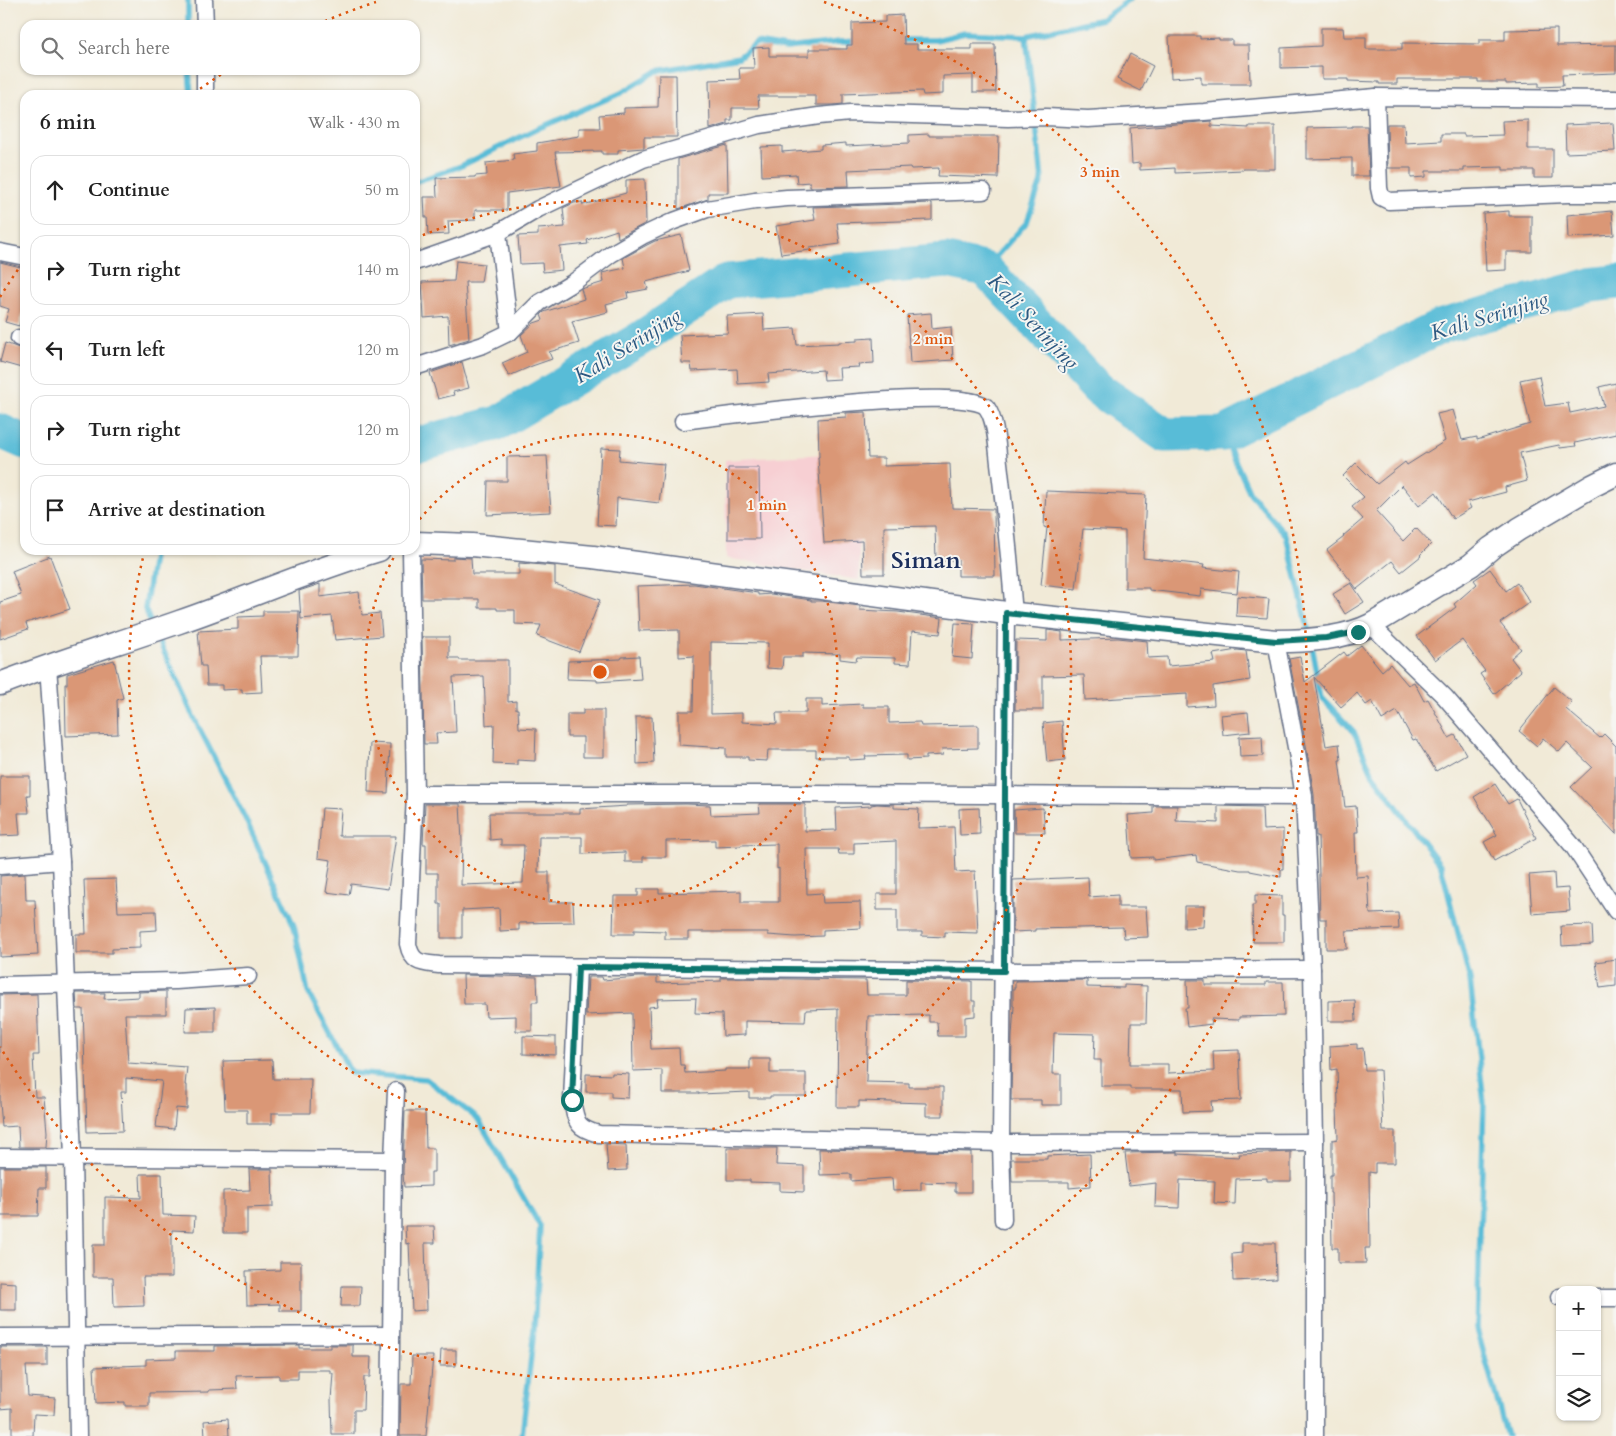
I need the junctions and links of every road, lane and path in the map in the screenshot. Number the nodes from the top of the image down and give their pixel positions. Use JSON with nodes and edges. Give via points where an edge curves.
{"nodes":[{"id":1,"x":204,"y":0,"type":"edge"},
{"id":2,"x":205,"y":20,"type":"edge"},
{"id":3,"x":205,"y":75,"type":"edge"},
{"id":4,"x":205,"y":90,"type":"edge"},
{"id":5,"x":1376,"y":97,"type":"junction"},
{"id":6,"x":1616,"y":99,"type":"edge"},
{"id":7,"x":983,"y":191,"type":"dead end"},
{"id":8,"x":1616,"y":194,"type":"edge"},
{"id":9,"x":498,"y":233,"type":"junction"},
{"id":10,"x":0,"y":252,"type":"edge"},
{"id":11,"x":20,"y":256,"type":"edge"},
{"id":12,"x":420,"y":260,"type":"edge"},
{"id":13,"x":510,"y":332,"type":"junction"},
{"id":14,"x":420,"y":365,"type":"edge"},
{"id":15,"x":683,"y":421,"type":"dead end"},
{"id":16,"x":1616,"y":474,"type":"edge"},
{"id":17,"x":420,"y":543,"type":"edge"},
{"id":18,"x":364,"y":555,"type":"edge"},
{"id":19,"x":411,"y":555,"type":"edge"},
{"id":20,"x":1010,"y":614,"type":"junction"},
{"id":21,"x":1371,"y":625,"type":"junction"},
{"id":22,"x":1284,"y":641,"type":"junction"},
{"id":23,"x":48,"y":665,"type":"junction"},
{"id":24,"x":0,"y":684,"type":"edge"},
{"id":25,"x":415,"y":794,"type":"junction"},
{"id":26,"x":1005,"y":795,"type":"junction"},
{"id":27,"x":1304,"y":797,"type":"junction"},
{"id":28,"x":61,"y":861,"type":"junction"},
{"id":29,"x":0,"y":866,"type":"edge"},
{"id":30,"x":1616,"y":911,"type":"edge"},
{"id":31,"x":578,"y":967,"type":"junction"},
{"id":32,"x":1312,"y":969,"type":"junction"},
{"id":33,"x":1004,"y":971,"type":"junction"},
{"id":34,"x":248,"y":976,"type":"dead end"},
{"id":35,"x":0,"y":985,"type":"edge"},
{"id":36,"x":65,"y":985,"type":"junction"},
{"id":37,"x":396,"y":1091,"type":"dead end"},
{"id":38,"x":1315,"y":1142,"type":"junction"},
{"id":39,"x":1001,"y":1143,"type":"junction"},
{"id":40,"x":0,"y":1156,"type":"edge"},
{"id":41,"x":73,"y":1157,"type":"junction"},
{"id":42,"x":393,"y":1160,"type":"junction"},
{"id":43,"x":1003,"y":1220,"type":"dead end"},
{"id":44,"x":1601,"y":1298,"type":"edge"},
{"id":45,"x":1616,"y":1298,"type":"edge"},
{"id":46,"x":390,"y":1335,"type":"junction"},
{"id":47,"x":0,"y":1337,"type":"edge"},
{"id":48,"x":76,"y":1337,"type":"junction"},
{"id":49,"x":78,"y":1436,"type":"edge"},
{"id":50,"x":390,"y":1436,"type":"edge"},
{"id":51,"x":1315,"y":1436,"type":"edge"}],
"edges":[{"from":1,"to":2,"type":"street"},
{"from":3,"to":4,"type":"street"},
{"from":5,"to":6,"type":"street"},
{"from":5,"to":8,"type":"street","via":[[1379,188],[1381,197],[1389,201]]},
{"from":5,"to":9,"type":"street","via":[[1088,119],[850,113],[759,125],[643,158],[538,209]]},
{"from":7,"to":13,"type":"street","via":[[787,198],[707,209],[642,236],[611,254],[539,303]]},
{"from":9,"to":12,"type":"street"},
{"from":9,"to":13,"type":"street"},
{"from":10,"to":11,"type":"street"},
{"from":13,"to":14,"type":"street","via":[[483,345]]},
{"from":15,"to":20,"type":"street","via":[[881,400],[964,399],[981,403],[991,416],[997,448],[1006,522]]},
{"from":16,"to":21,"type":"main road","via":[[1519,529],[1471,565]]},
{"from":17,"to":20,"type":"main road","via":[[593,557]]},
{"from":18,"to":23,"type":"main road","via":[[180,622]]},
{"from":19,"to":25,"type":"street"},
{"from":20,"to":22,"type":"main road"},
{"from":20,"to":26,"type":"street"},
{"from":21,"to":22,"type":"main road","via":[[1358,632],[1326,638]]},
{"from":21,"to":30,"type":"street","via":[[1445,697],[1573,846]]},
{"from":22,"to":27,"type":"street"},
{"from":23,"to":24,"type":"main road"},
{"from":23,"to":28,"type":"street"},
{"from":25,"to":26,"type":"street"},
{"from":25,"to":31,"type":"street","via":[[408,944],[414,958],[439,965]]},
{"from":26,"to":27,"type":"street"},
{"from":26,"to":33,"type":"street"},
{"from":27,"to":32,"type":"street"},
{"from":28,"to":29,"type":"street"},
{"from":28,"to":36,"type":"street"},
{"from":31,"to":33,"type":"street"},
{"from":31,"to":39,"type":"street","via":[[572,1100],[575,1118],[586,1130],[615,1135]]},
{"from":32,"to":33,"type":"street"},
{"from":32,"to":38,"type":"street"},
{"from":33,"to":39,"type":"street"},
{"from":34,"to":36,"type":"street"},
{"from":35,"to":36,"type":"street"},
{"from":36,"to":41,"type":"street"},
{"from":37,"to":42,"type":"street"},
{"from":38,"to":39,"type":"street"},
{"from":38,"to":51,"type":"street"},
{"from":39,"to":43,"type":"street"},
{"from":40,"to":41,"type":"street"},
{"from":41,"to":42,"type":"street"},
{"from":41,"to":48,"type":"street"},
{"from":42,"to":46,"type":"street"},
{"from":44,"to":45,"type":"street"},
{"from":46,"to":48,"type":"street"},
{"from":46,"to":50,"type":"street"},
{"from":47,"to":48,"type":"street"},
{"from":48,"to":49,"type":"street"}]}
